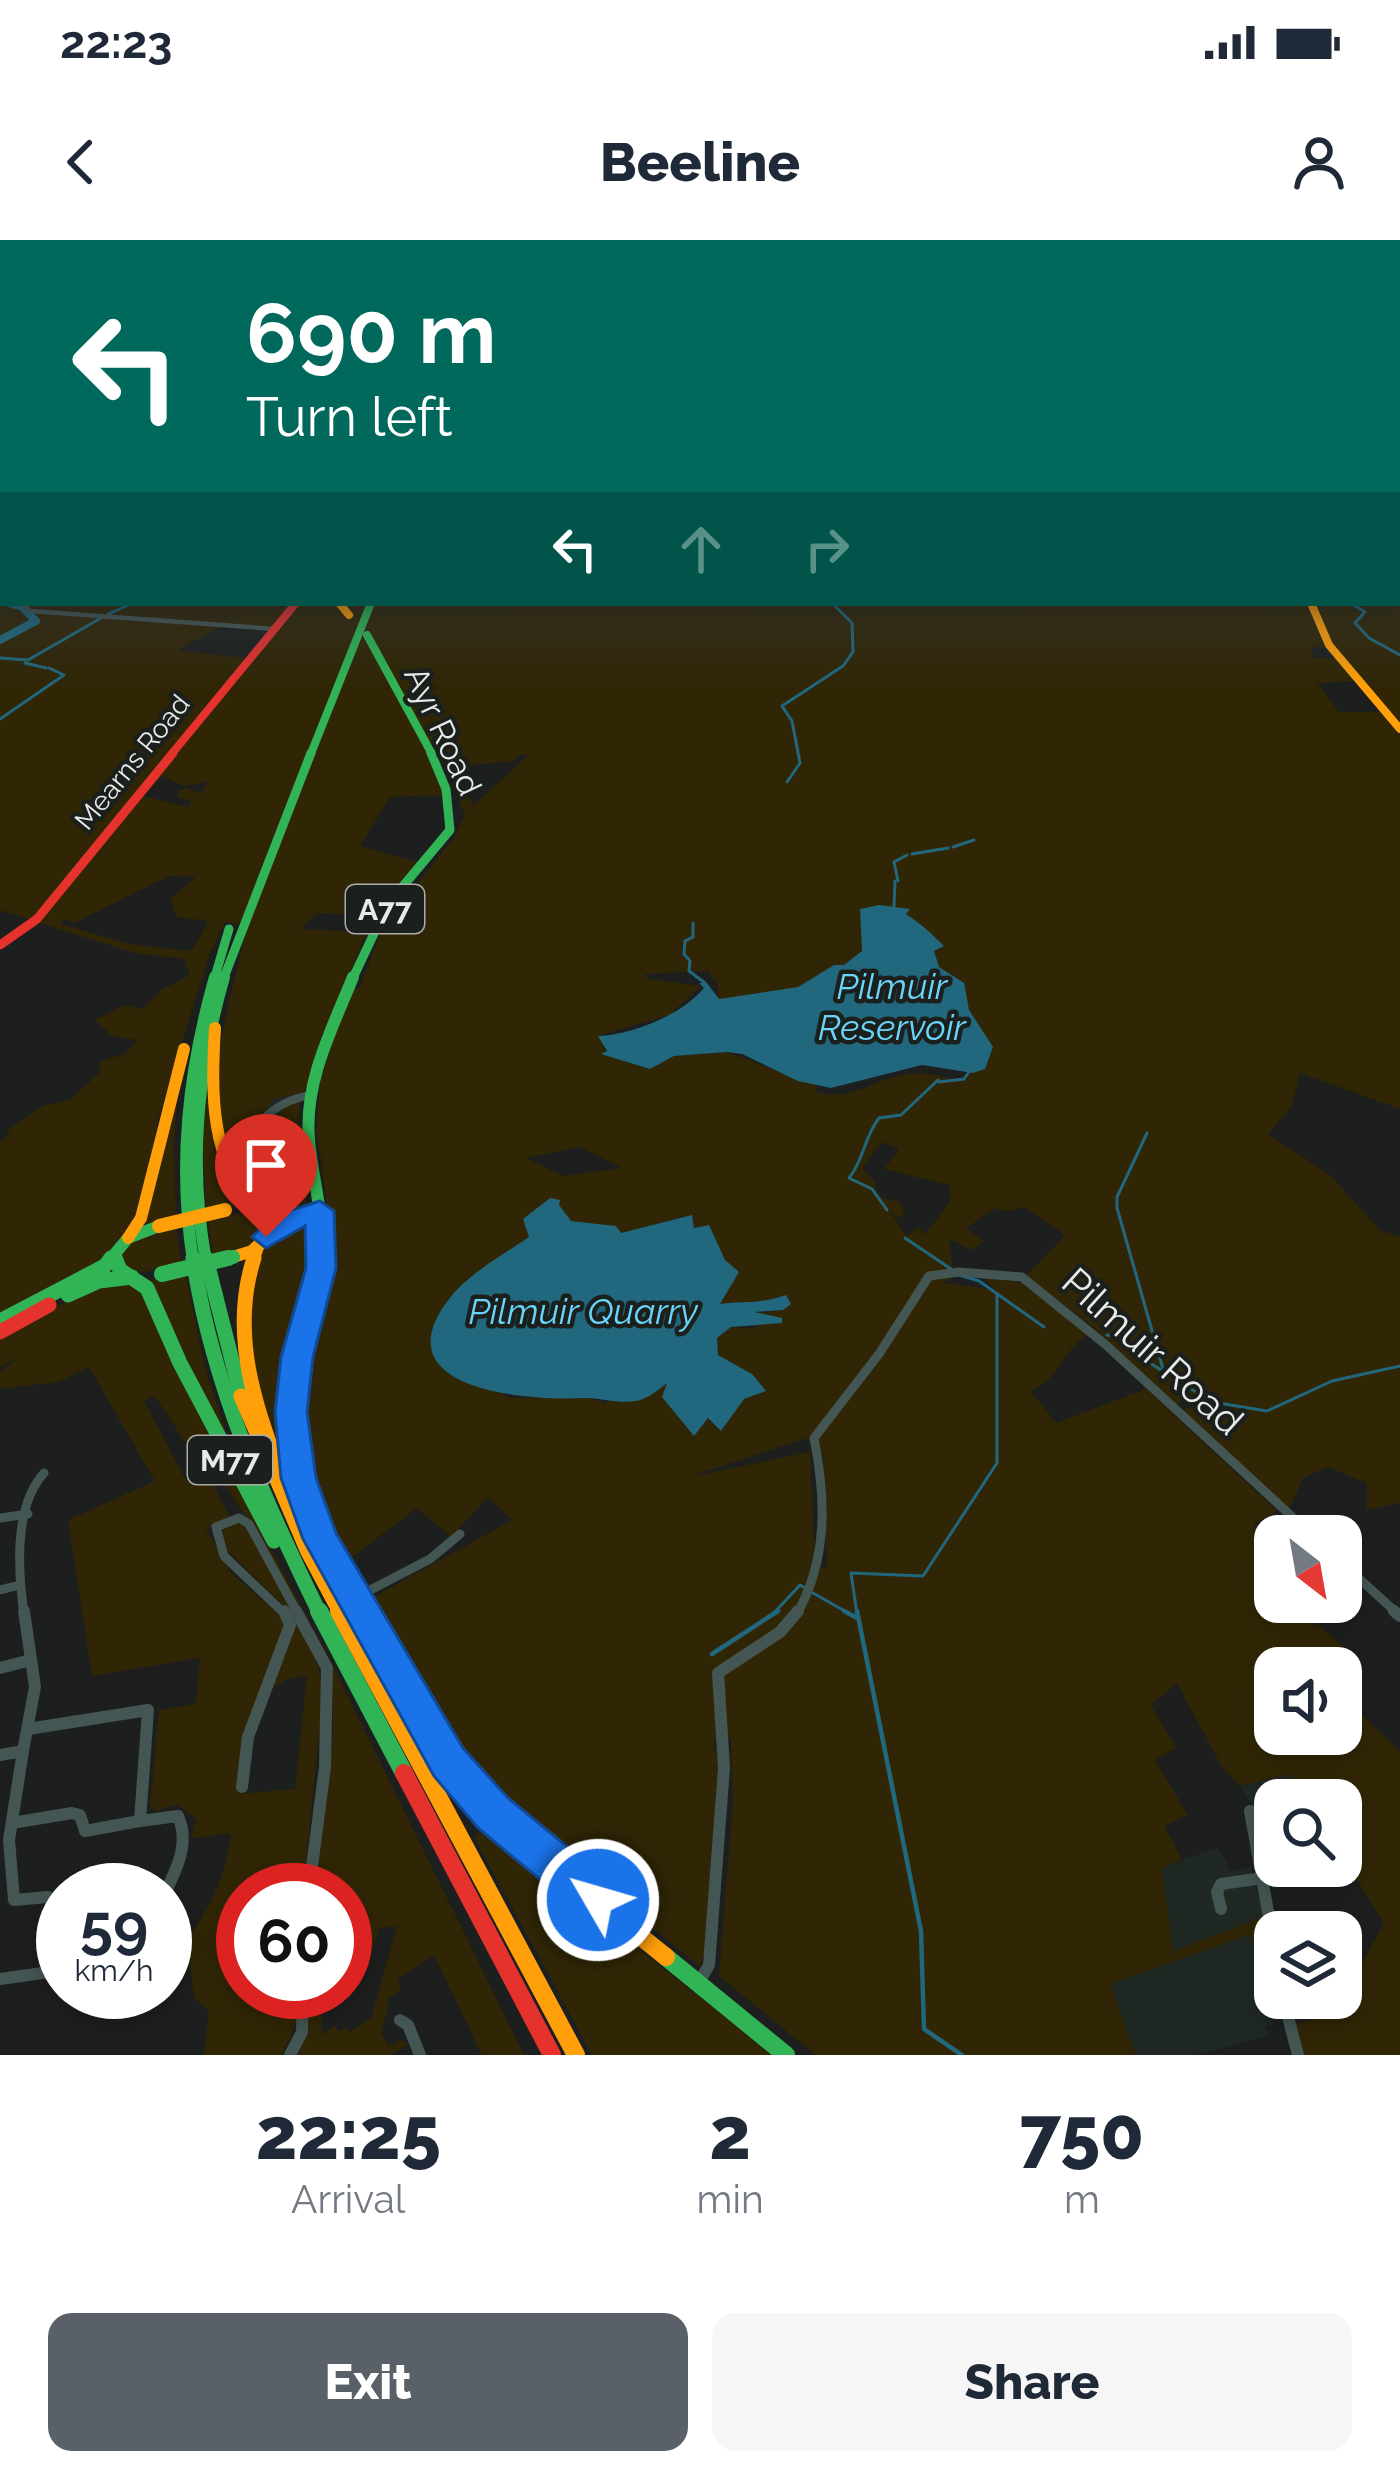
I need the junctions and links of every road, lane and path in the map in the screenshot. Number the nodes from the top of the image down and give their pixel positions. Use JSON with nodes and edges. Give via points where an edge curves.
{"nodes":[{"id":1,"x":24,"y":606,"type":"edge"},
{"id":2,"x":293,"y":606,"type":"edge"},
{"id":3,"x":367,"y":606,"type":"edge"},
{"id":4,"x":367,"y":606,"type":"edge"},
{"id":5,"x":1312,"y":606,"type":"edge"},
{"id":6,"x":274,"y":629,"type":"junction"},
{"id":7,"x":367,"y":635,"type":"dead end"},
{"id":8,"x":1400,"y":729,"type":"edge"},
{"id":9,"x":230,"y":926,"type":"junction"},
{"id":10,"x":0,"y":945,"type":"edge"},
{"id":11,"x":226,"y":964,"type":"junction"},
{"id":12,"x":310,"y":1095,"type":"junction"},
{"id":13,"x":280,"y":1175,"type":"dead end"},
{"id":14,"x":257,"y":1211,"type":"junction"},
{"id":15,"x":320,"y":1211,"type":"junction"},
{"id":16,"x":302,"y":1215,"type":"junction"},
{"id":17,"x":268,"y":1234,"type":"junction"},
{"id":18,"x":128,"y":1238,"type":"junction"},
{"id":19,"x":258,"y":1247,"type":"junction"},
{"id":20,"x":115,"y":1257,"type":"junction"},
{"id":21,"x":133,"y":1277,"type":"junction"},
{"id":22,"x":0,"y":1321,"type":"edge"},
{"id":23,"x":0,"y":1332,"type":"edge"},
{"id":24,"x":44,"y":1473,"type":"dead end"},
{"id":25,"x":28,"y":1514,"type":"junction"},
{"id":26,"x":1290,"y":1515,"type":"edge"},
{"id":27,"x":0,"y":1518,"type":"edge"},
{"id":28,"x":460,"y":1534,"type":"dead end"},
{"id":29,"x":1362,"y":1581,"type":"edge"},
{"id":30,"x":20,"y":1586,"type":"junction"},
{"id":31,"x":0,"y":1590,"type":"edge"},
{"id":32,"x":353,"y":1599,"type":"junction"},
{"id":33,"x":1400,"y":1616,"type":"edge"},
{"id":34,"x":334,"y":1641,"type":"junction"},
{"id":35,"x":31,"y":1660,"type":"junction"},
{"id":36,"x":0,"y":1668,"type":"edge"},
{"id":37,"x":28,"y":1729,"type":"junction"},
{"id":38,"x":23,"y":1751,"type":"junction"},
{"id":39,"x":0,"y":1755,"type":"edge"},
{"id":40,"x":242,"y":1787,"type":"dead end"},
{"id":41,"x":1250,"y":1811,"type":"dead end"},
{"id":42,"x":140,"y":1821,"type":"junction"},
{"id":43,"x":12,"y":1823,"type":"junction"},
{"id":44,"x":1254,"y":1832,"type":"edge"},
{"id":45,"x":471,"y":1858,"type":"junction"},
{"id":46,"x":178,"y":1863,"type":"edge"},
{"id":47,"x":313,"y":1863,"type":"edge"},
{"id":48,"x":1254,"y":1879,"type":"edge"},
{"id":49,"x":36,"y":1898,"type":"edge"},
{"id":50,"x":1222,"y":1909,"type":"dead end"},
{"id":51,"x":36,"y":1974,"type":"edge"},
{"id":52,"x":0,"y":1979,"type":"edge"},
{"id":53,"x":699,"y":1983,"type":"junction"},
{"id":54,"x":302,"y":2019,"type":"edge"},
{"id":55,"x":1288,"y":2019,"type":"edge"},
{"id":56,"x":400,"y":2020,"type":"dead end"},
{"id":57,"x":290,"y":2055,"type":"edge"},
{"id":58,"x":420,"y":2055,"type":"edge"},
{"id":59,"x":552,"y":2055,"type":"edge"},
{"id":60,"x":576,"y":2055,"type":"edge"},
{"id":61,"x":786,"y":2055,"type":"edge"},
{"id":62,"x":1298,"y":2055,"type":"edge"}],
"edges":[{"from":1,"to":6,"type":"street"},
{"from":2,"to":6,"type":"main road","name":"Mearns Road"},
{"from":3,"to":9,"type":"main road","number":"M77"},
{"from":4,"to":11,"type":"main road","number":"M77"},
{"from":5,"to":8,"type":"main road","via":[[1329,645]]},
{"from":6,"to":10,"type":"main road","name":"Mearns Road","via":[[37,919]]},
{"from":7,"to":12,"type":"main road","name":"Ayr Road","number":"A77","via":[[455,816],[370,935]]},
{"from":9,"to":18,"type":"main road","via":[[199,996],[142,1217]]},
{"from":9,"to":34,"type":"main road","number":"M77","via":[[189,1062],[186,1230],[235,1426]]},
{"from":11,"to":14,"type":"main road","via":[[214,1041],[215,1115],[228,1172]]},
{"from":11,"to":45,"type":"main road","number":"M77","via":[[203,1046],[195,1141],[200,1234],[225,1348],[294,1526]]},
{"from":12,"to":13,"type":"street","via":[[271,1106],[245,1145],[241,1162],[251,1182]]},
{"from":12,"to":15,"type":"main road","name":"Ayr Road","number":"A77"},
{"from":14,"to":16,"type":"main road"},
{"from":14,"to":17,"type":"main road"},
{"from":14,"to":18,"type":"main road","bridge":true,"via":[[225,1210]]},
{"from":15,"to":16,"type":"main road"},
{"from":15,"to":32,"type":"main road","name":"Ayr Road","number":"A77","via":[[321,1268],[295,1369],[292,1436],[309,1512]]},
{"from":16,"to":17,"type":"main road"},
{"from":17,"to":19,"type":"main road"},
{"from":18,"to":20,"type":"main road"},
{"from":19,"to":21,"type":"main road","bridge":true},
{"from":19,"to":45,"type":"main road","number":"M77","via":[[242,1284],[257,1404],[291,1499]]},
{"from":20,"to":21,"type":"main road"},
{"from":20,"to":22,"type":"main road"},
{"from":21,"to":23,"type":"main road","via":[[90,1285]]},
{"from":21,"to":34,"type":"main road","number":"M77","via":[[147,1288],[217,1435]]},
{"from":24,"to":25,"type":"street"},
{"from":25,"to":27,"type":"street"},
{"from":25,"to":30,"type":"street"},
{"from":26,"to":53,"type":"street","name":"Pilmuir Road","via":[[1022,1277],[929,1276],[808,1441],[820,1560],[810,1597],[778,1634],[718,1673],[721,1840],[709,1965]]},
{"from":28,"to":32,"type":"street"},
{"from":29,"to":33,"type":"street"},
{"from":30,"to":31,"type":"street"},
{"from":30,"to":35,"type":"street"},
{"from":32,"to":53,"type":"main road","name":"Ayr Road","number":"A77","via":[[467,1786]]},
{"from":34,"to":59,"type":"main road","number":"M77"},
{"from":35,"to":36,"type":"street"},
{"from":35,"to":37,"type":"street"},
{"from":37,"to":38,"type":"street"},
{"from":37,"to":42,"type":"street","via":[[148,1710]]},
{"from":38,"to":39,"type":"street"},
{"from":38,"to":43,"type":"street"},
{"from":40,"to":47,"type":"street","via":[[248,1738],[290,1625],[216,1539],[216,1527],[239,1518],[327,1669]]},
{"from":41,"to":44,"type":"street"},
{"from":42,"to":43,"type":"street","via":[[85,1831],[72,1813]]},
{"from":42,"to":46,"type":"street","via":[[183,1821]]},
{"from":43,"to":49,"type":"street","via":[[14,1900]]},
{"from":45,"to":60,"type":"main road","number":"M77"},
{"from":48,"to":50,"type":"street","via":[[1221,1884]]},
{"from":51,"to":52,"type":"street"},
{"from":53,"to":61,"type":"main road","name":"Ayr Road","number":"A77"},
{"from":54,"to":57,"type":"street"},
{"from":55,"to":62,"type":"street"},
{"from":56,"to":58,"type":"street"}]}
